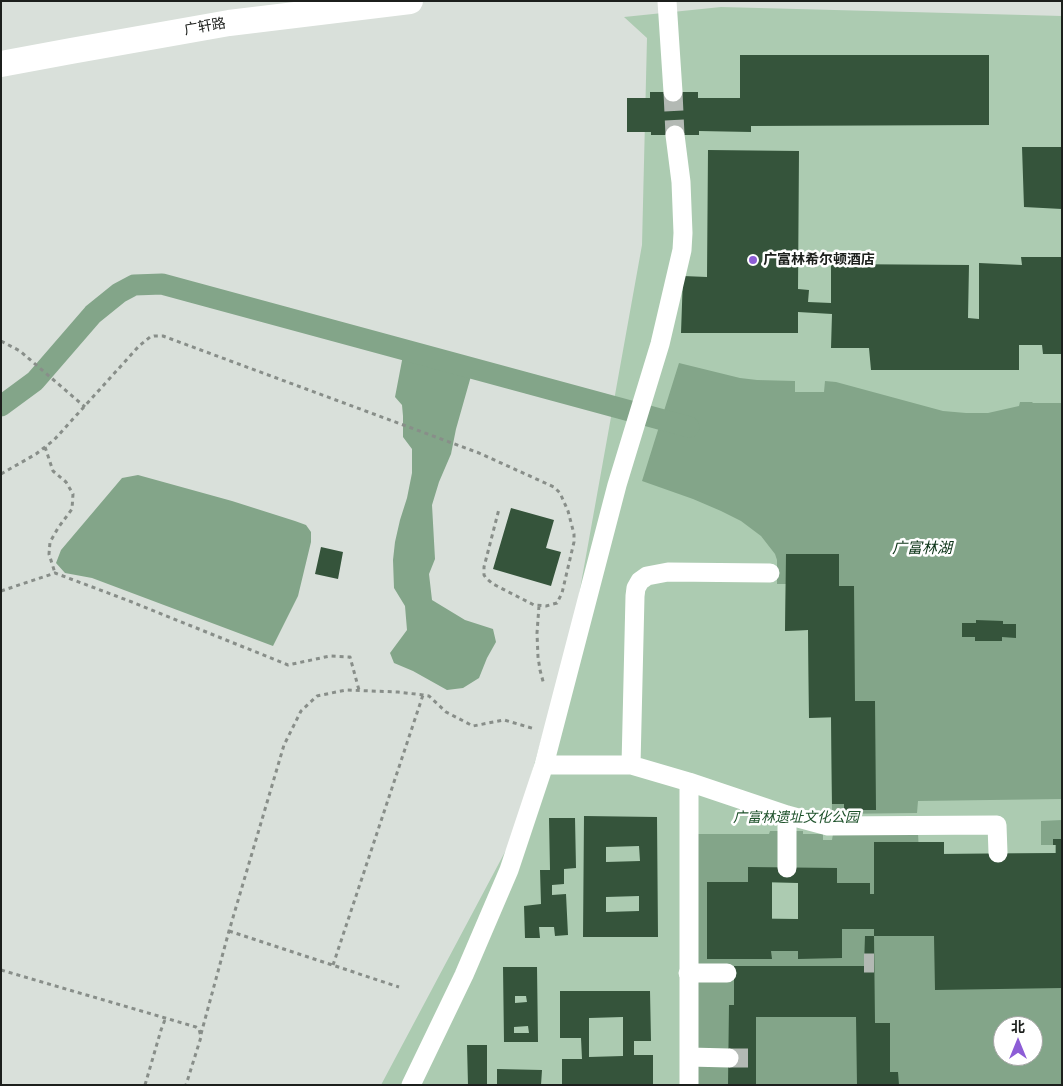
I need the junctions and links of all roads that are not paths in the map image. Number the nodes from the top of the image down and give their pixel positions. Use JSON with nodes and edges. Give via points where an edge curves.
{"nodes":[{"id":1,"x":410,"y":1,"type":"edge"},
{"id":2,"x":667,"y":1,"type":"edge"},
{"id":3,"x":1,"y":64,"type":"edge"},
{"id":4,"x":673,"y":92,"type":"tunnel mouth"},
{"id":5,"x":675,"y":135,"type":"tunnel mouth"},
{"id":6,"x":770,"y":573,"type":"dead end"},
{"id":7,"x":544,"y":765,"type":"junction"},
{"id":8,"x":632,"y":765,"type":"junction"},
{"id":9,"x":689,"y":782,"type":"junction"},
{"id":10,"x":786,"y":815,"type":"junction"},
{"id":11,"x":998,"y":853,"type":"dead end"},
{"id":12,"x":786,"y":868,"type":"dead end"},
{"id":13,"x":688,"y":973,"type":"junction"},
{"id":14,"x":727,"y":973,"type":"dead end"},
{"id":15,"x":689,"y":1058,"type":"junction"},
{"id":16,"x":728,"y":1058,"type":"tunnel mouth"},
{"id":17,"x":410,"y":1085,"type":"edge"},
{"id":18,"x":689,"y":1085,"type":"edge"}],
"edges":[{"from":1,"to":3,"type":"street","name":"广轩路","via":[[229,23]]},
{"from":2,"to":4,"type":"street"},
{"from":5,"to":7,"type":"street","via":[[681,182],[682,243],[678,265],[660,344],[617,485]]},
{"from":6,"to":8,"type":"street","via":[[668,572],[647,576],[640,581],[635,596]]},
{"from":7,"to":8,"type":"street"},
{"from":7,"to":17,"type":"street","via":[[509,870],[464,975]]},
{"from":8,"to":9,"type":"street"},
{"from":9,"to":10,"type":"street"},
{"from":9,"to":13,"type":"street"},
{"from":10,"to":11,"type":"street","via":[[828,826],[997,825]]},
{"from":10,"to":12,"type":"street"},
{"from":13,"to":14,"type":"street"},
{"from":13,"to":15,"type":"street"},
{"from":15,"to":16,"type":"street"},
{"from":15,"to":18,"type":"street"}]}
